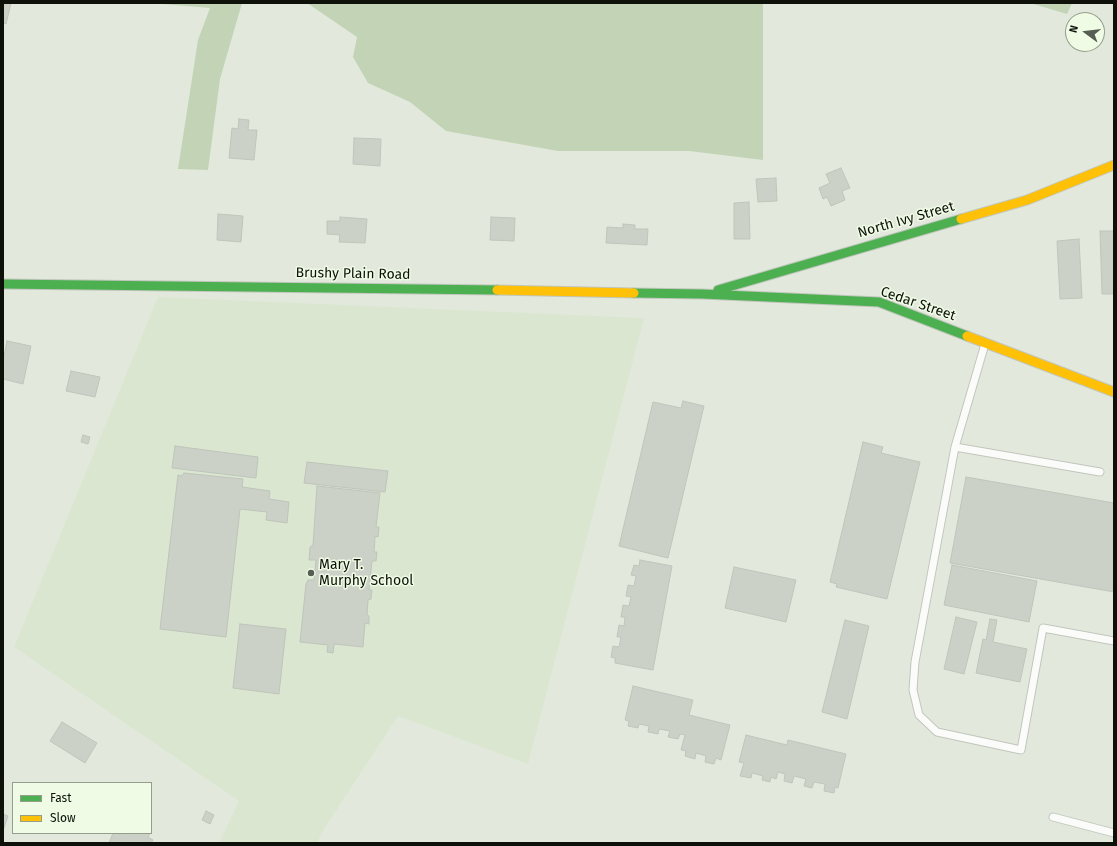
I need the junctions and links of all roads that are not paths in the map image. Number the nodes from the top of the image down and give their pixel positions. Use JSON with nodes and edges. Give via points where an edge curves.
{"nodes":[{"id":1,"x":1114,"y":166,"type":"edge"},
{"id":2,"x":3,"y":284,"type":"edge"},
{"id":3,"x":702,"y":294,"type":"junction"},
{"id":4,"x":986,"y":343,"type":"junction"},
{"id":5,"x":1114,"y":392,"type":"edge"},
{"id":6,"x":956,"y":447,"type":"junction"},
{"id":7,"x":1100,"y":472,"type":"dead end"},
{"id":8,"x":1114,"y":641,"type":"edge"},
{"id":9,"x":1053,"y":817,"type":"dead end"},
{"id":10,"x":1114,"y":833,"type":"edge"}],
"edges":[{"from":1,"to":3,"type":"main road","name":"North Ivy Street","via":[[1028,200]]},
{"from":2,"to":3,"type":"main road","name":"Brushy Plain Road"},
{"from":3,"to":4,"type":"main road","name":"Cedar Street","via":[[879,302]]},
{"from":4,"to":5,"type":"main road","name":"Cedar Street"},
{"from":4,"to":6,"type":"lane"},
{"from":6,"to":7,"type":"lane"},
{"from":6,"to":8,"type":"lane","via":[[915,662],[913,690],[919,715],[937,732],[1020,750],[1043,628]]},
{"from":9,"to":10,"type":"lane"}]}
